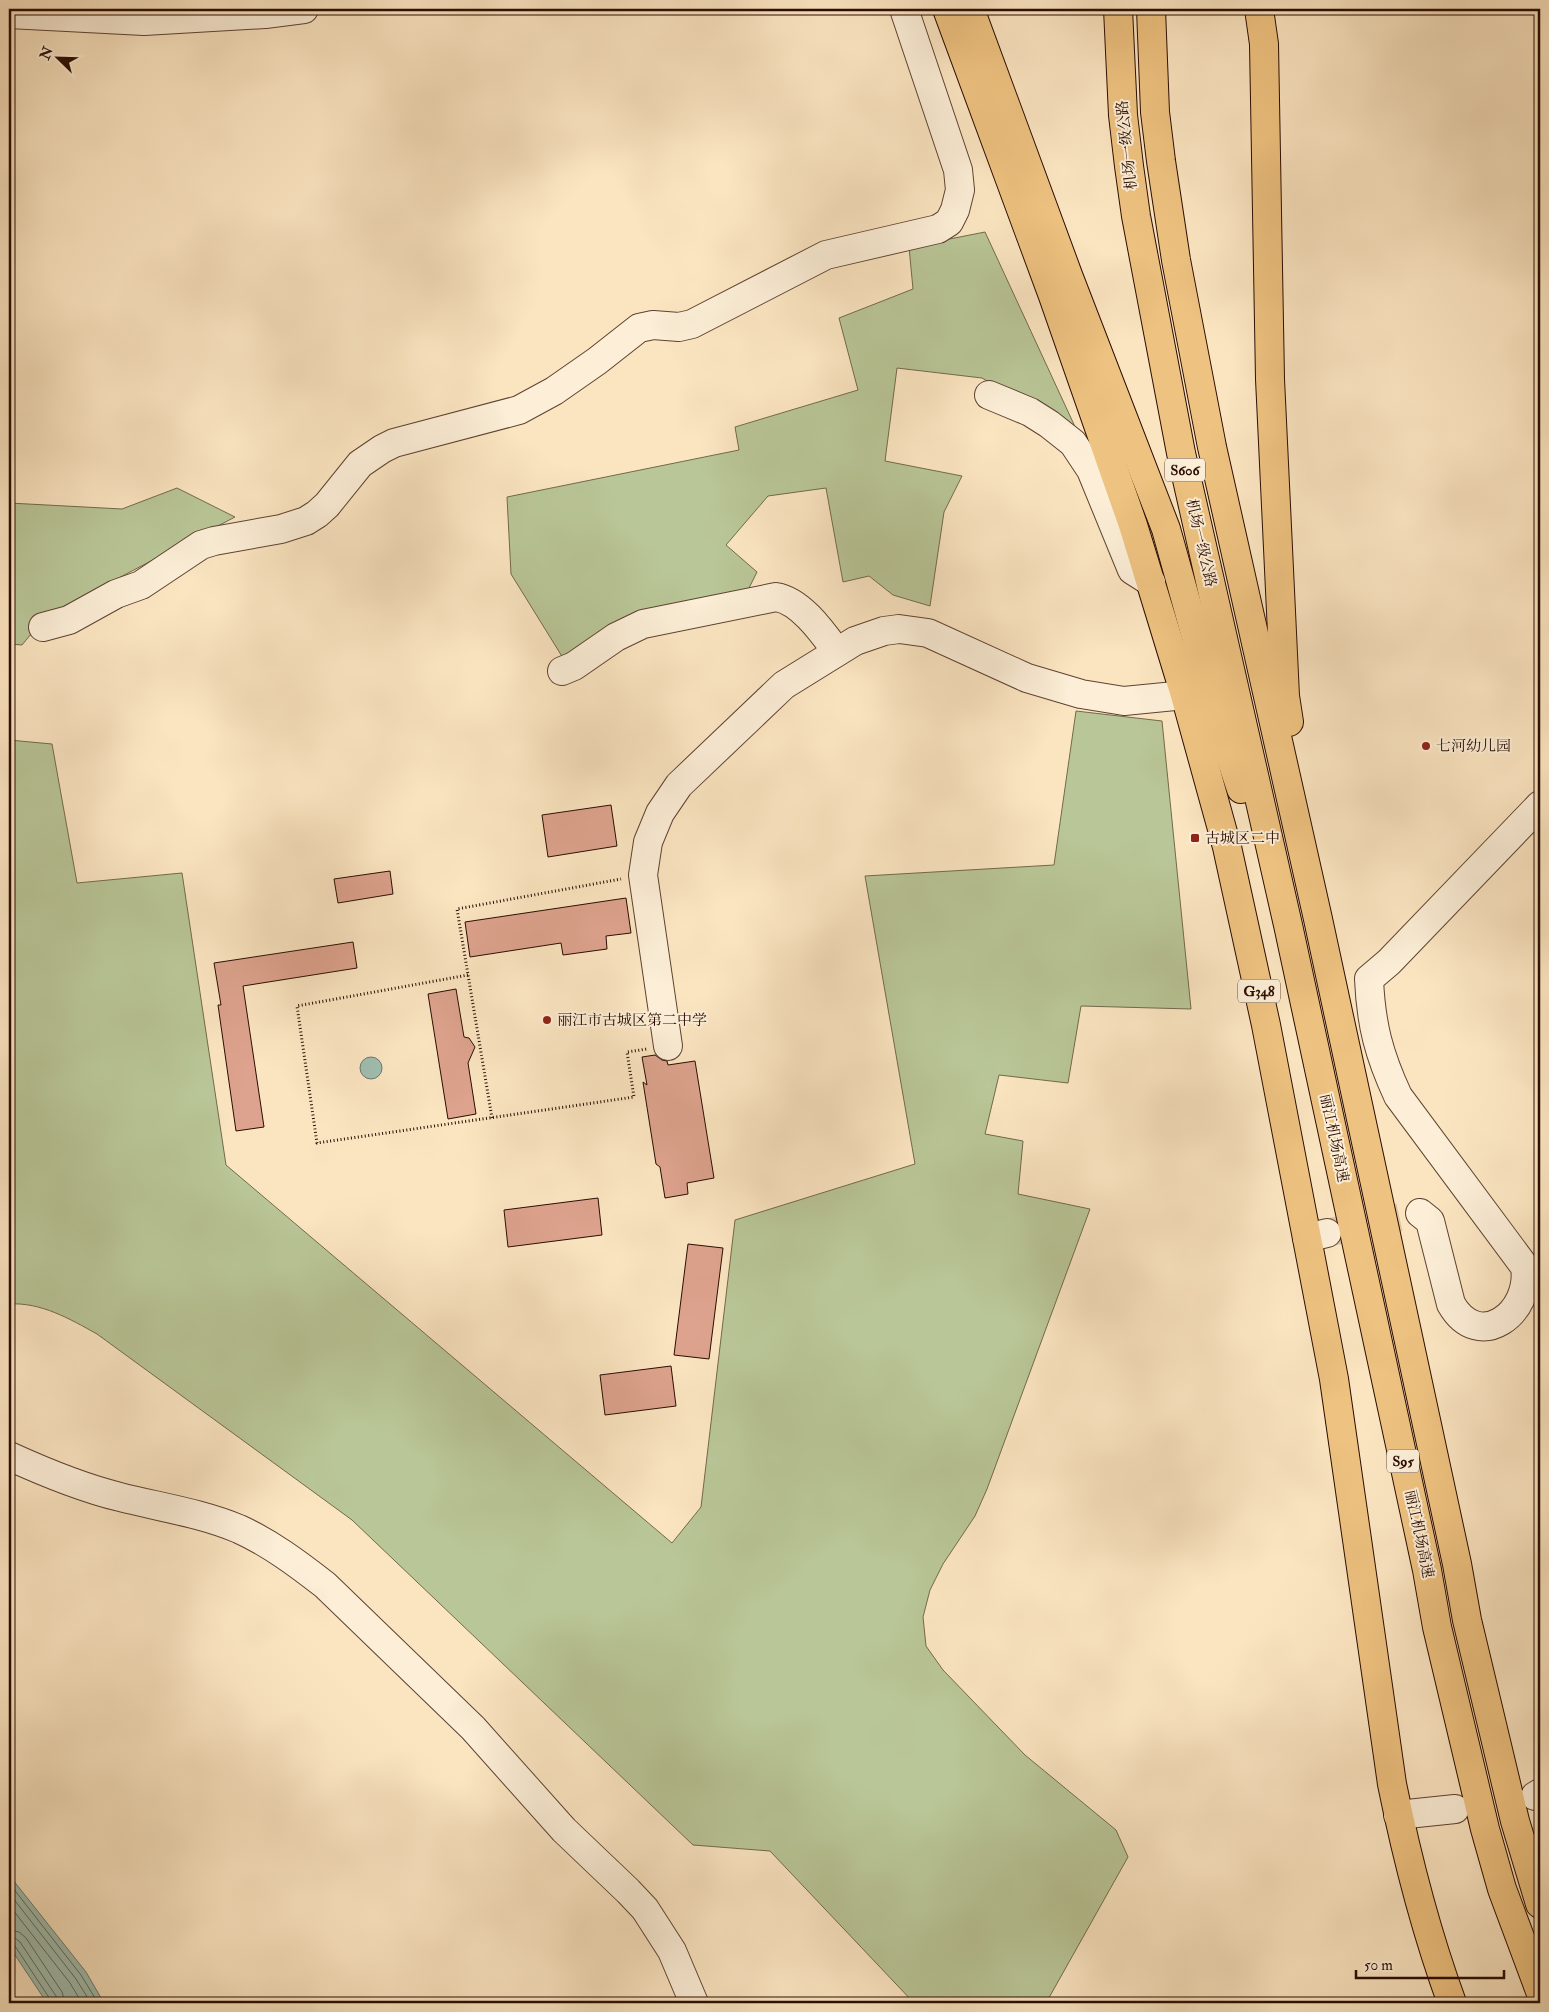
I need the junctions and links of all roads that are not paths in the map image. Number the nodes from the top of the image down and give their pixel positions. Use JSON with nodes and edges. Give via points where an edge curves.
{"nodes":[{"id":1,"x":304,"y":9,"type":"edge"},
{"id":2,"x":904,"y":9,"type":"edge"},
{"id":3,"x":947,"y":9,"type":"edge"},
{"id":4,"x":970,"y":9,"type":"edge"},
{"id":5,"x":1118,"y":9,"type":"edge"},
{"id":6,"x":1150,"y":9,"type":"edge"},
{"id":7,"x":1259,"y":9,"type":"edge"},
{"id":8,"x":9,"y":14,"type":"edge"},
{"id":9,"x":989,"y":395,"type":"dead end"},
{"id":10,"x":1150,"y":582,"type":"junction"},
{"id":11,"x":43,"y":627,"type":"dead end"},
{"id":12,"x":838,"y":652,"type":"junction"},
{"id":13,"x":562,"y":671,"type":"dead end"},
{"id":14,"x":1185,"y":695,"type":"junction"},
{"id":15,"x":1540,"y":805,"type":"edge"},
{"id":16,"x":1318,"y":918,"type":"junction"},
{"id":17,"x":1288,"y":925,"type":"junction"},
{"id":18,"x":668,"y":1046,"type":"road end"},
{"id":19,"x":1420,"y":1212,"type":"dead end"},
{"id":20,"x":9,"y":1456,"type":"edge"},
{"id":21,"x":1455,"y":1809,"type":"dead end"},
{"id":22,"x":1398,"y":1815,"type":"junction"},
{"id":23,"x":1540,"y":1904,"type":"edge"},
{"id":24,"x":1540,"y":1991,"type":"edge"},
{"id":25,"x":694,"y":2003,"type":"edge"},
{"id":26,"x":1452,"y":2003,"type":"edge"}],
"edges":[{"from":1,"to":8,"type":"street","via":[[144,21]]},
{"from":2,"to":11,"type":"street","via":[[958,170],[960,190],[949,222],[932,232],[826,254],[692,324],[639,328],[597,361],[519,410],[382,449],[360,464],[327,505],[306,521],[201,545],[141,585],[116,594],[69,620]]},
{"from":3,"to":10,"type":"highway","number":"G348","via":[[1059,315]]},
{"from":4,"to":17,"type":"highway","via":[[1166,528],[1223,734]]},
{"from":5,"to":17,"type":"highway","name":"机场一级公路","number":"S606","via":[[1123,115],[1136,216],[1181,453]]},
{"from":6,"to":16,"type":"highway","name":"机场一级公路","number":"S606","via":[[1160,162],[1176,260],[1212,447]]},
{"from":7,"to":16,"type":"highway","via":[[1264,44],[1272,425],[1285,696]]},
{"from":9,"to":10,"type":"street","via":[[1030,412],[1073,444],[1091,470],[1132,570]]},
{"from":10,"to":14,"type":"highway","number":"G348"},
{"from":12,"to":13,"type":"street","via":[[800,608],[776,597],[643,624]]},
{"from":12,"to":14,"type":"street","via":[[854,641],[884,630],[914,630],[928,633],[1027,678],[1081,694],[1124,701]]},
{"from":12,"to":18,"type":"street","via":[[784,686],[690,773],[669,798],[653,827],[644,876]]},
{"from":14,"to":22,"type":"highway","number":"G348","via":[[1240,902],[1317,1235],[1334,1379]]},
{"from":15,"to":19,"type":"street","via":[[1369,980],[1377,1043],[1398,1096],[1525,1267],[1524,1293],[1510,1316],[1502,1322],[1484,1326],[1467,1321],[1455,1311],[1430,1221]]},
{"from":16,"to":23,"type":"highway","name":"丽江机场高速","number":"S95","via":[[1467,1620],[1515,1822]]},
{"from":17,"to":24,"type":"highway","name":"丽江机场高速","number":"S95","via":[[1441,1646],[1487,1838],[1502,1889]]},
{"from":20,"to":25,"type":"street","via":[[117,1496],[217,1521],[260,1540],[304,1568],[473,1728],[564,1830],[628,1891],[672,1951]]},
{"from":21,"to":22,"type":"street"},
{"from":22,"to":26,"type":"highway","number":"G348","via":[[1419,1901]]}]}
